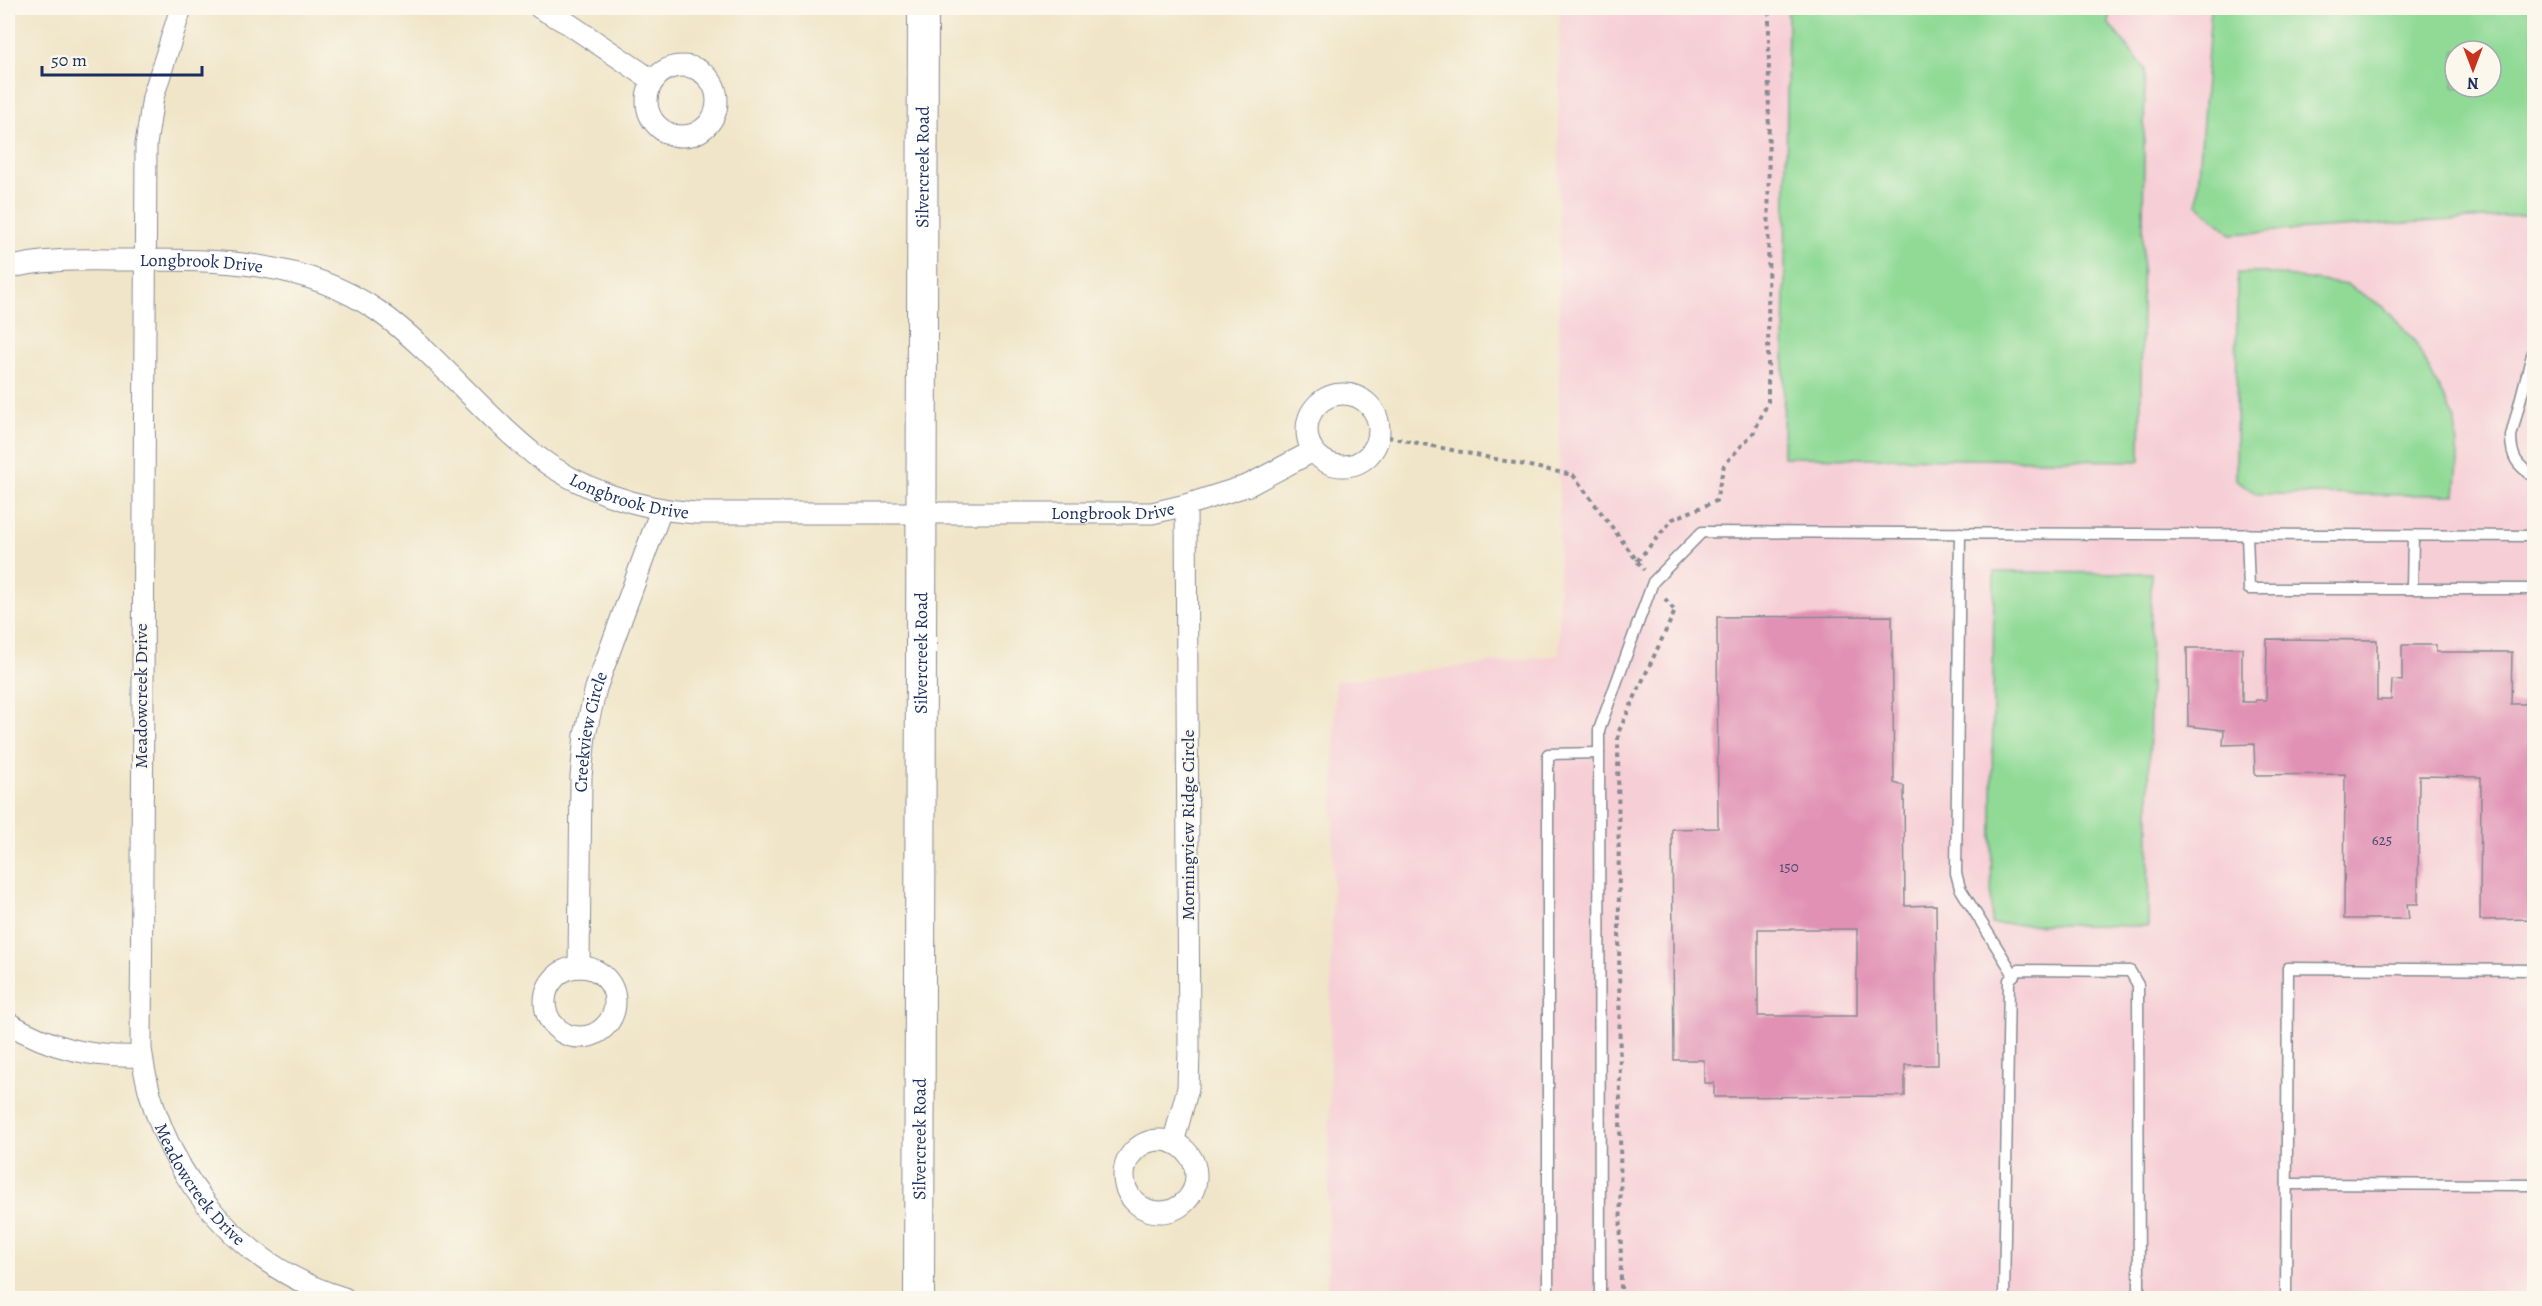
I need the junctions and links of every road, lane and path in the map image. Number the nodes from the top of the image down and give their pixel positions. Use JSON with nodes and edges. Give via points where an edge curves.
{"nodes":[{"id":1,"x":181,"y":8,"type":"edge"},
{"id":2,"x":540,"y":8,"type":"edge"},
{"id":3,"x":923,"y":8,"type":"edge"},
{"id":4,"x":1769,"y":8,"type":"edge"},
{"id":5,"x":652,"y":80,"type":"dead end"},
{"id":6,"x":144,"y":260,"type":"junction"},
{"id":7,"x":8,"y":268,"type":"edge"},
{"id":8,"x":2535,"y":347,"type":"edge"},
{"id":9,"x":1313,"y":451,"type":"dead end"},
{"id":10,"x":2535,"y":476,"type":"edge"},
{"id":11,"x":1186,"y":505,"type":"junction"},
{"id":12,"x":661,"y":510,"type":"junction"},
{"id":13,"x":922,"y":513,"type":"junction"},
{"id":14,"x":1960,"y":533,"type":"junction"},
{"id":15,"x":2247,"y":534,"type":"junction"},
{"id":16,"x":2413,"y":536,"type":"junction"},
{"id":17,"x":2535,"y":536,"type":"edge"},
{"id":18,"x":1637,"y":561,"type":"dead end"},
{"id":19,"x":2412,"y":589,"type":"junction"},
{"id":20,"x":2535,"y":589,"type":"edge"},
{"id":21,"x":1599,"y":753,"type":"junction"},
{"id":22,"x":579,"y":967,"type":"dead end"},
{"id":23,"x":2535,"y":970,"type":"edge"},
{"id":24,"x":2014,"y":975,"type":"junction"},
{"id":25,"x":8,"y":1023,"type":"edge"},
{"id":26,"x":141,"y":1056,"type":"junction"},
{"id":27,"x":1173,"y":1143,"type":"dead end"},
{"id":28,"x":2287,"y":1184,"type":"junction"},
{"id":29,"x":2535,"y":1185,"type":"edge"},
{"id":30,"x":344,"y":1299,"type":"edge"},
{"id":31,"x":919,"y":1299,"type":"edge"},
{"id":32,"x":1548,"y":1299,"type":"edge"},
{"id":33,"x":1600,"y":1299,"type":"edge"},
{"id":34,"x":2004,"y":1299,"type":"edge"},
{"id":35,"x":2139,"y":1299,"type":"edge"},
{"id":36,"x":2286,"y":1299,"type":"edge"}],
"edges":[{"from":1,"to":6,"type":"street","name":"Meadowcreek Drive","via":[[153,97],[146,145]]},
{"from":2,"to":5,"type":"street"},
{"from":3,"to":13,"type":"street","name":"Silvercreek Road"},
{"from":4,"to":18,"type":"path","via":[[1768,402],[1754,432],[1724,465],[1716,501],[1673,519]]},
{"from":6,"to":7,"type":"street","name":"Longbrook Drive","via":[[55,260]]},
{"from":6,"to":12,"type":"street","name":"Longbrook Drive","via":[[263,264],[303,274],[341,290],[377,310],[409,336],[536,456],[576,480]]},
{"from":6,"to":26,"type":"street","name":"Meadowcreek Drive"},
{"from":8,"to":10,"type":"lane","via":[[2511,436],[2511,451],[2519,466]]},
{"from":9,"to":11,"type":"street","name":"Longbrook Drive","via":[[1249,485]]},
{"from":11,"to":13,"type":"street","name":"Longbrook Drive","via":[[1152,513]]},
{"from":11,"to":27,"type":"street","name":"Morningview Ridge Circle","via":[[1190,1050],[1188,1088]]},
{"from":12,"to":13,"type":"street","name":"Longbrook Drive"},
{"from":12,"to":22,"type":"street","name":"Creekview Circle","via":[[596,688],[585,735],[580,777]]},
{"from":13,"to":31,"type":"street","name":"Silvercreek Road"},
{"from":14,"to":15,"type":"lane"},
{"from":14,"to":21,"type":"lane","via":[[1702,532],[1653,582],[1599,730]]},
{"from":14,"to":24,"type":"lane","via":[[1956,873],[1960,888]]},
{"from":15,"to":16,"type":"lane"},
{"from":15,"to":19,"type":"lane","via":[[2249,589]]},
{"from":16,"to":17,"type":"lane"},
{"from":16,"to":19,"type":"lane"},
{"from":19,"to":20,"type":"lane"},
{"from":21,"to":32,"type":"lane","via":[[1548,754]]},
{"from":21,"to":33,"type":"lane"},
{"from":23,"to":28,"type":"lane","via":[[2288,968]]},
{"from":24,"to":34,"type":"lane","via":[[2009,980]]},
{"from":24,"to":35,"type":"lane","via":[[2019,970],[2130,971],[2138,985]]},
{"from":25,"to":26,"type":"street","via":[[57,1047],[90,1055]]},
{"from":26,"to":30,"type":"street","name":"Meadowcreek Drive","via":[[160,1129],[181,1170],[205,1204],[233,1234],[269,1263]]},
{"from":28,"to":29,"type":"lane"},
{"from":28,"to":36,"type":"lane"}]}
